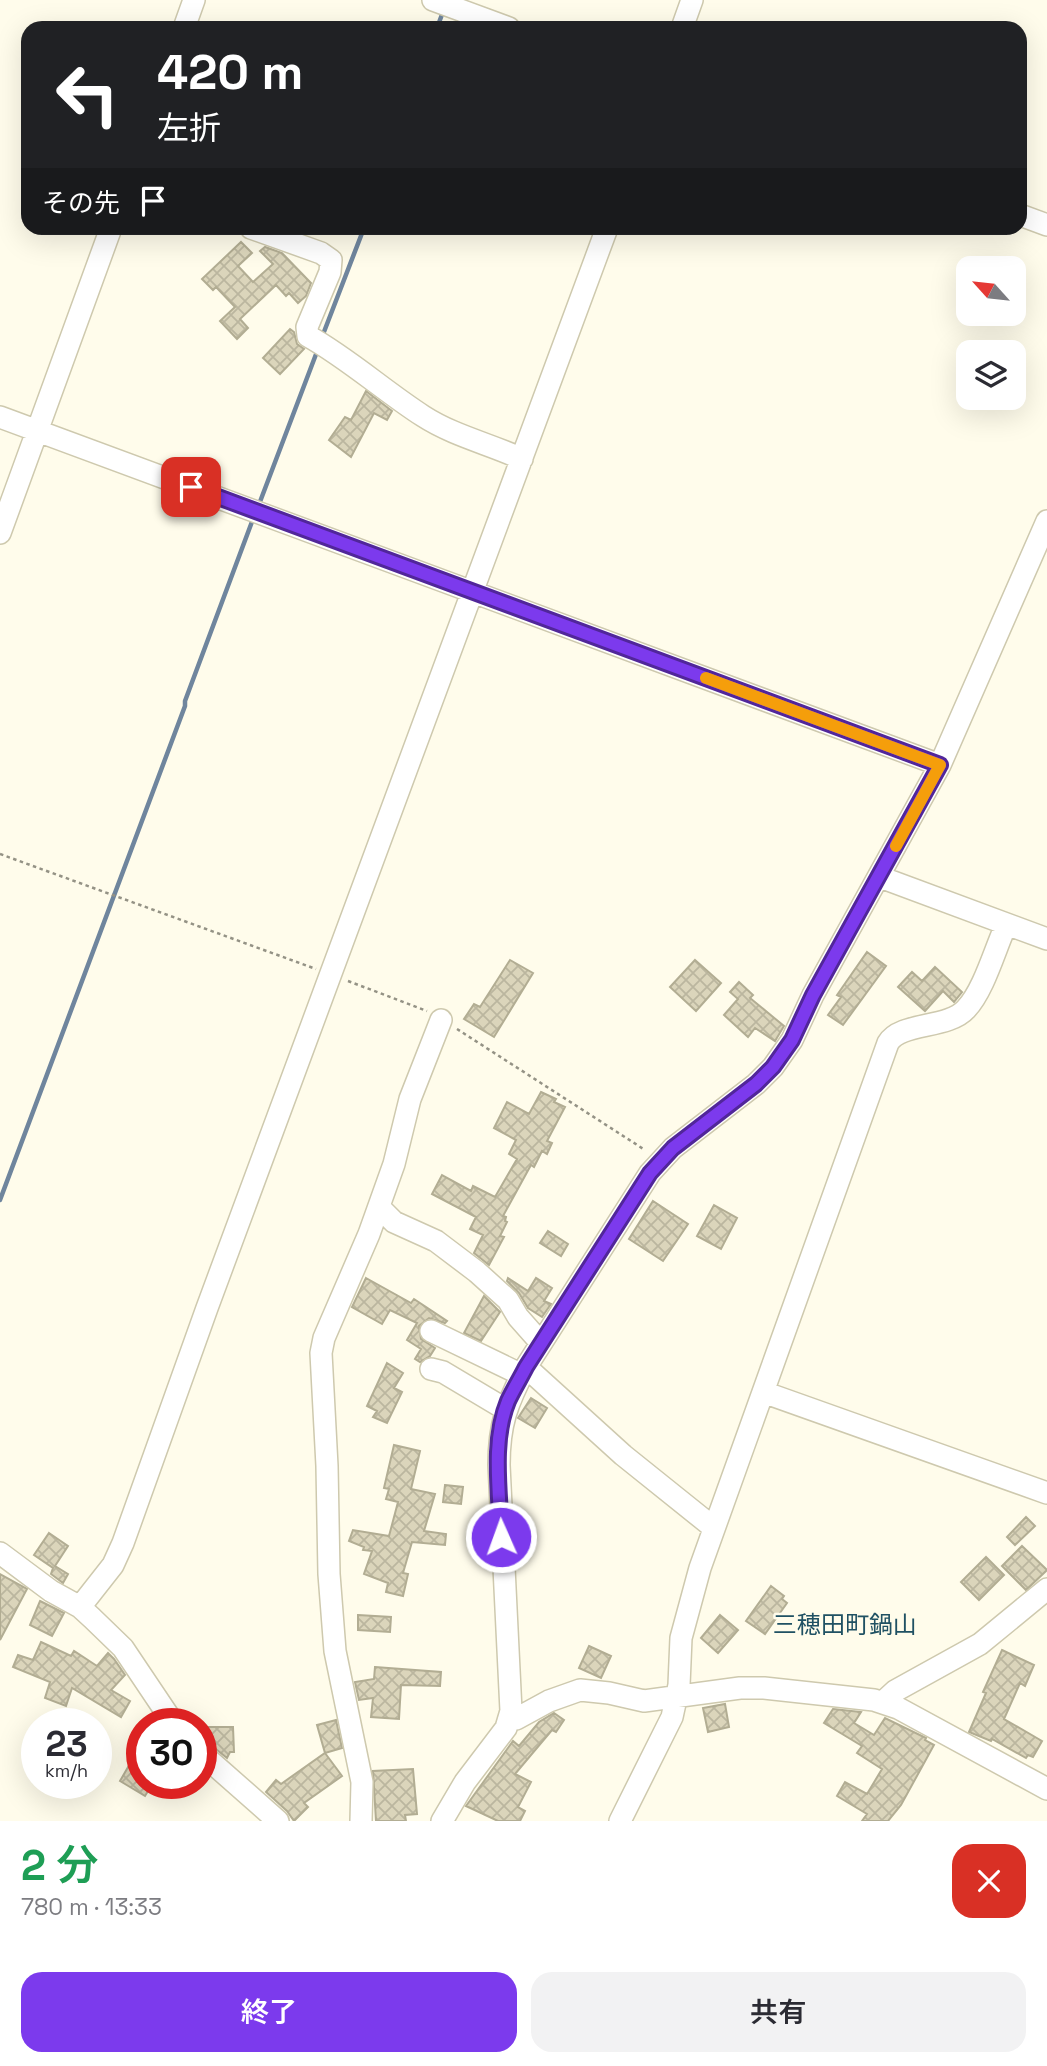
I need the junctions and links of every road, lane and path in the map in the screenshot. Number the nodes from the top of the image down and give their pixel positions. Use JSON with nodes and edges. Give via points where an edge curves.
{"nodes":[{"id":1,"x":194,"y":0,"type":"edge"},
{"id":2,"x":433,"y":0,"type":"edge"},
{"id":3,"x":692,"y":0,"type":"edge"},
{"id":4,"x":186,"y":21,"type":"edge"},
{"id":5,"x":490,"y":21,"type":"edge"},
{"id":6,"x":684,"y":21,"type":"edge"},
{"id":7,"x":1027,"y":218,"type":"edge"},
{"id":8,"x":1047,"y":225,"type":"edge"},
{"id":9,"x":108,"y":235,"type":"edge"},
{"id":10,"x":271,"y":235,"type":"edge"},
{"id":11,"x":604,"y":235,"type":"edge"},
{"id":12,"x":0,"y":417,"type":"edge"},
{"id":13,"x":38,"y":431,"type":"junction"},
{"id":14,"x":522,"y":459,"type":"junction"},
{"id":15,"x":1047,"y":521,"type":"edge"},
{"id":16,"x":0,"y":533,"type":"edge"},
{"id":17,"x":473,"y":591,"type":"junction"},
{"id":18,"x":940,"y":765,"type":"junction"},
{"id":19,"x":880,"y":877,"type":"junction"},
{"id":20,"x":1006,"y":925,"type":"junction"},
{"id":21,"x":1047,"y":939,"type":"edge"},
{"id":22,"x":441,"y":1020,"type":"dead end"},
{"id":23,"x":379,"y":1207,"type":"junction"},
{"id":24,"x":432,"y":1331,"type":"dead end"},
{"id":25,"x":541,"y":1343,"type":"junction"},
{"id":26,"x":430,"y":1369,"type":"dead end"},
{"id":27,"x":524,"y":1371,"type":"junction"},
{"id":28,"x":762,"y":1392,"type":"junction"},
{"id":29,"x":505,"y":1409,"type":"junction"},
{"id":30,"x":1047,"y":1493,"type":"edge"},
{"id":31,"x":714,"y":1528,"type":"junction"},
{"id":32,"x":0,"y":1553,"type":"edge"},
{"id":33,"x":1047,"y":1589,"type":"edge"},
{"id":34,"x":79,"y":1606,"type":"junction"},
{"id":35,"x":677,"y":1695,"type":"junction"},
{"id":36,"x":883,"y":1702,"type":"junction"},
{"id":37,"x":163,"y":1708,"type":"edge"},
{"id":38,"x":510,"y":1719,"type":"junction"},
{"id":39,"x":217,"y":1766,"type":"edge"},
{"id":40,"x":1047,"y":1789,"type":"edge"},
{"id":41,"x":278,"y":1821,"type":"edge"},
{"id":42,"x":360,"y":1821,"type":"edge"},
{"id":43,"x":442,"y":1821,"type":"edge"},
{"id":44,"x":620,"y":1821,"type":"edge"}],
"edges":[{"from":1,"to":4,"type":"street"},
{"from":2,"to":5,"type":"street"},
{"from":3,"to":6,"type":"street"},
{"from":7,"to":8,"type":"street"},
{"from":9,"to":13,"type":"street"},
{"from":10,"to":14,"type":"street","via":[[331,260],[307,327],[308,336],[424,417]]},
{"from":11,"to":14,"type":"street"},
{"from":12,"to":13,"type":"street"},
{"from":13,"to":16,"type":"street"},
{"from":13,"to":17,"type":"street"},
{"from":14,"to":17,"type":"street"},
{"from":15,"to":18,"type":"street"},
{"from":17,"to":18,"type":"street"},
{"from":17,"to":34,"type":"street","via":[[123,1543],[113,1565]]},
{"from":18,"to":19,"type":"street"},
{"from":19,"to":20,"type":"street"},
{"from":19,"to":25,"type":"street","via":[[773,1067],[655,1167]]},
{"from":20,"to":21,"type":"street"},
{"from":20,"to":28,"type":"street","via":[[965,1010],[895,1034],[888,1043]]},
{"from":22,"to":23,"type":"street","via":[[410,1100]]},
{"from":23,"to":25,"type":"street","via":[[394,1222],[436,1241],[477,1272],[505,1297]]},
{"from":23,"to":42,"type":"street","via":[[321,1353],[333,1625],[362,1782]]},
{"from":24,"to":27,"type":"street"},
{"from":25,"to":27,"type":"street"},
{"from":26,"to":29,"type":"street"},
{"from":27,"to":29,"type":"street"},
{"from":27,"to":31,"type":"street"},
{"from":28,"to":30,"type":"street"},
{"from":28,"to":31,"type":"street"},
{"from":29,"to":38,"type":"street","via":[[499,1465]]},
{"from":31,"to":35,"type":"street","via":[[683,1631]]},
{"from":32,"to":34,"type":"street"},
{"from":33,"to":36,"type":"street","via":[[981,1644]]},
{"from":34,"to":37,"type":"street","via":[[123,1648]]},
{"from":35,"to":36,"type":"street","via":[[751,1688]]},
{"from":35,"to":38,"type":"street","via":[[644,1701],[573,1691]]},
{"from":35,"to":44,"type":"street","via":[[672,1717]]},
{"from":36,"to":40,"type":"street"},
{"from":38,"to":43,"type":"street"},
{"from":39,"to":41,"type":"street"}]}
